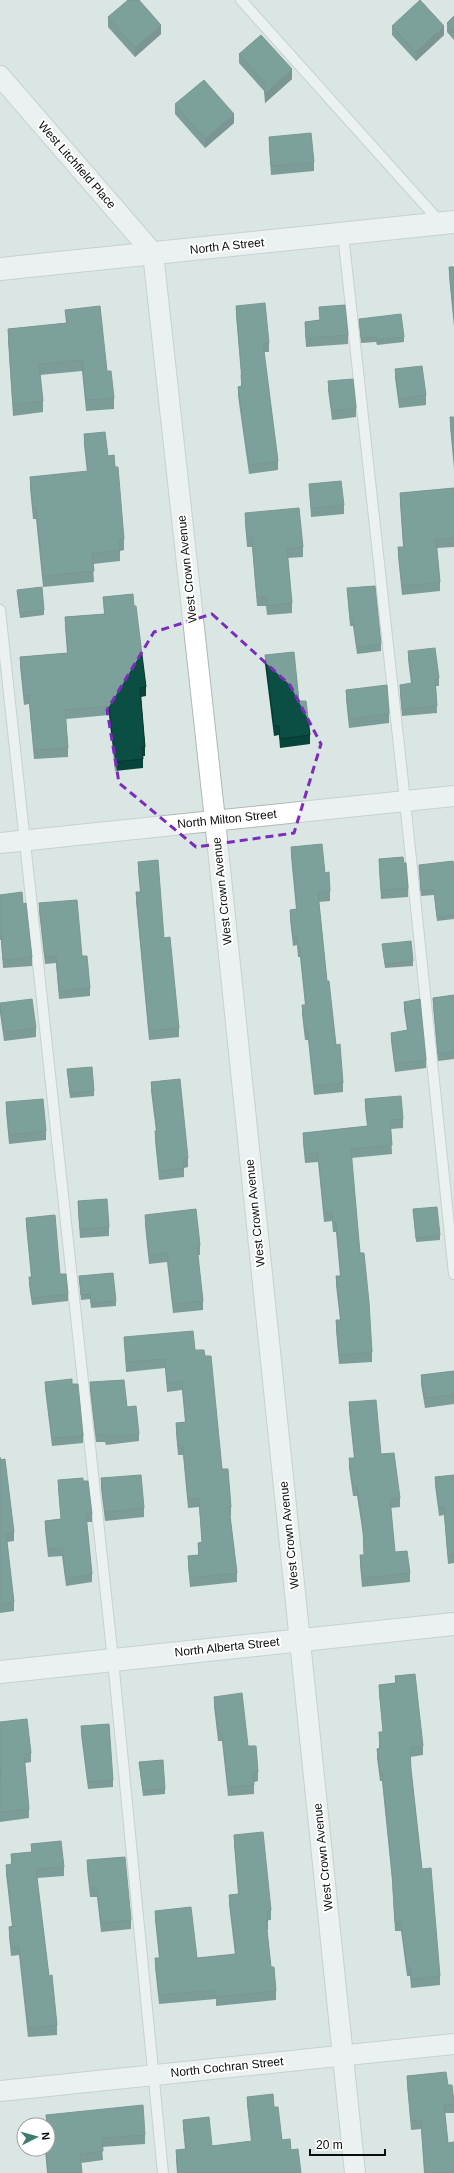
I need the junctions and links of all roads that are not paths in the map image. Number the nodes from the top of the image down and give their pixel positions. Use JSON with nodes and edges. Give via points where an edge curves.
{"nodes":[{"id":1,"x":241,"y":0,"type":"edge"},
{"id":2,"x":0,"y":76,"type":"edge"},
{"id":3,"x":448,"y":222,"type":"edge"},
{"id":4,"x":343,"y":234,"type":"junction"},
{"id":5,"x":153,"y":253,"type":"junction"},
{"id":6,"x":0,"y":269,"type":"edge"},
{"id":7,"x":0,"y":610,"type":"edge"},
{"id":8,"x":454,"y":796,"type":"edge"},
{"id":9,"x":405,"y":801,"type":"junction"},
{"id":10,"x":215,"y":820,"type":"junction"},
{"id":11,"x":26,"y":841,"type":"junction"},
{"id":12,"x":0,"y":843,"type":"edge"},
{"id":13,"x":454,"y":1274,"type":"edge"},
{"id":14,"x":454,"y":1624,"type":"edge"},
{"id":15,"x":300,"y":1639,"type":"junction"},
{"id":16,"x":113,"y":1660,"type":"junction"},
{"id":17,"x":0,"y":1672,"type":"edge"},
{"id":18,"x":454,"y":2044,"type":"edge"},
{"id":19,"x":344,"y":2054,"type":"junction"},
{"id":20,"x":153,"y":2074,"type":"junction"},
{"id":21,"x":0,"y":2090,"type":"edge"},
{"id":22,"x":163,"y":2173,"type":"edge"},
{"id":23,"x":355,"y":2173,"type":"edge"}],
"edges":[{"from":1,"to":3,"type":"lane"},
{"from":2,"to":5,"type":"street","name":"West Litchfield Place"},
{"from":3,"to":4,"type":"main road","name":"North A Street"},
{"from":4,"to":5,"type":"main road","name":"North A Street"},
{"from":4,"to":9,"type":"lane"},
{"from":5,"to":6,"type":"main road","name":"North A Street"},
{"from":5,"to":10,"type":"street","name":"West Crown Avenue"},
{"from":7,"to":11,"type":"lane"},
{"from":8,"to":9,"type":"street","name":"North Milton Street"},
{"from":9,"to":10,"type":"street","name":"North Milton Street"},
{"from":9,"to":13,"type":"lane"},
{"from":10,"to":11,"type":"street","name":"North Milton Street"},
{"from":10,"to":15,"type":"street","name":"West Crown Avenue"},
{"from":11,"to":12,"type":"street","name":"North Milton Street"},
{"from":11,"to":16,"type":"lane"},
{"from":14,"to":15,"type":"main road","name":"North Alberta Street"},
{"from":15,"to":16,"type":"main road","name":"North Alberta Street"},
{"from":15,"to":19,"type":"street","name":"West Crown Avenue"},
{"from":16,"to":17,"type":"main road","name":"North Alberta Street"},
{"from":16,"to":20,"type":"lane"},
{"from":18,"to":19,"type":"street","name":"North Cochran Street"},
{"from":19,"to":20,"type":"street","name":"North Cochran Street"},
{"from":19,"to":23,"type":"street","name":"West Crown Avenue"},
{"from":20,"to":21,"type":"street","name":"North Cochran Street"},
{"from":20,"to":22,"type":"lane"}]}
